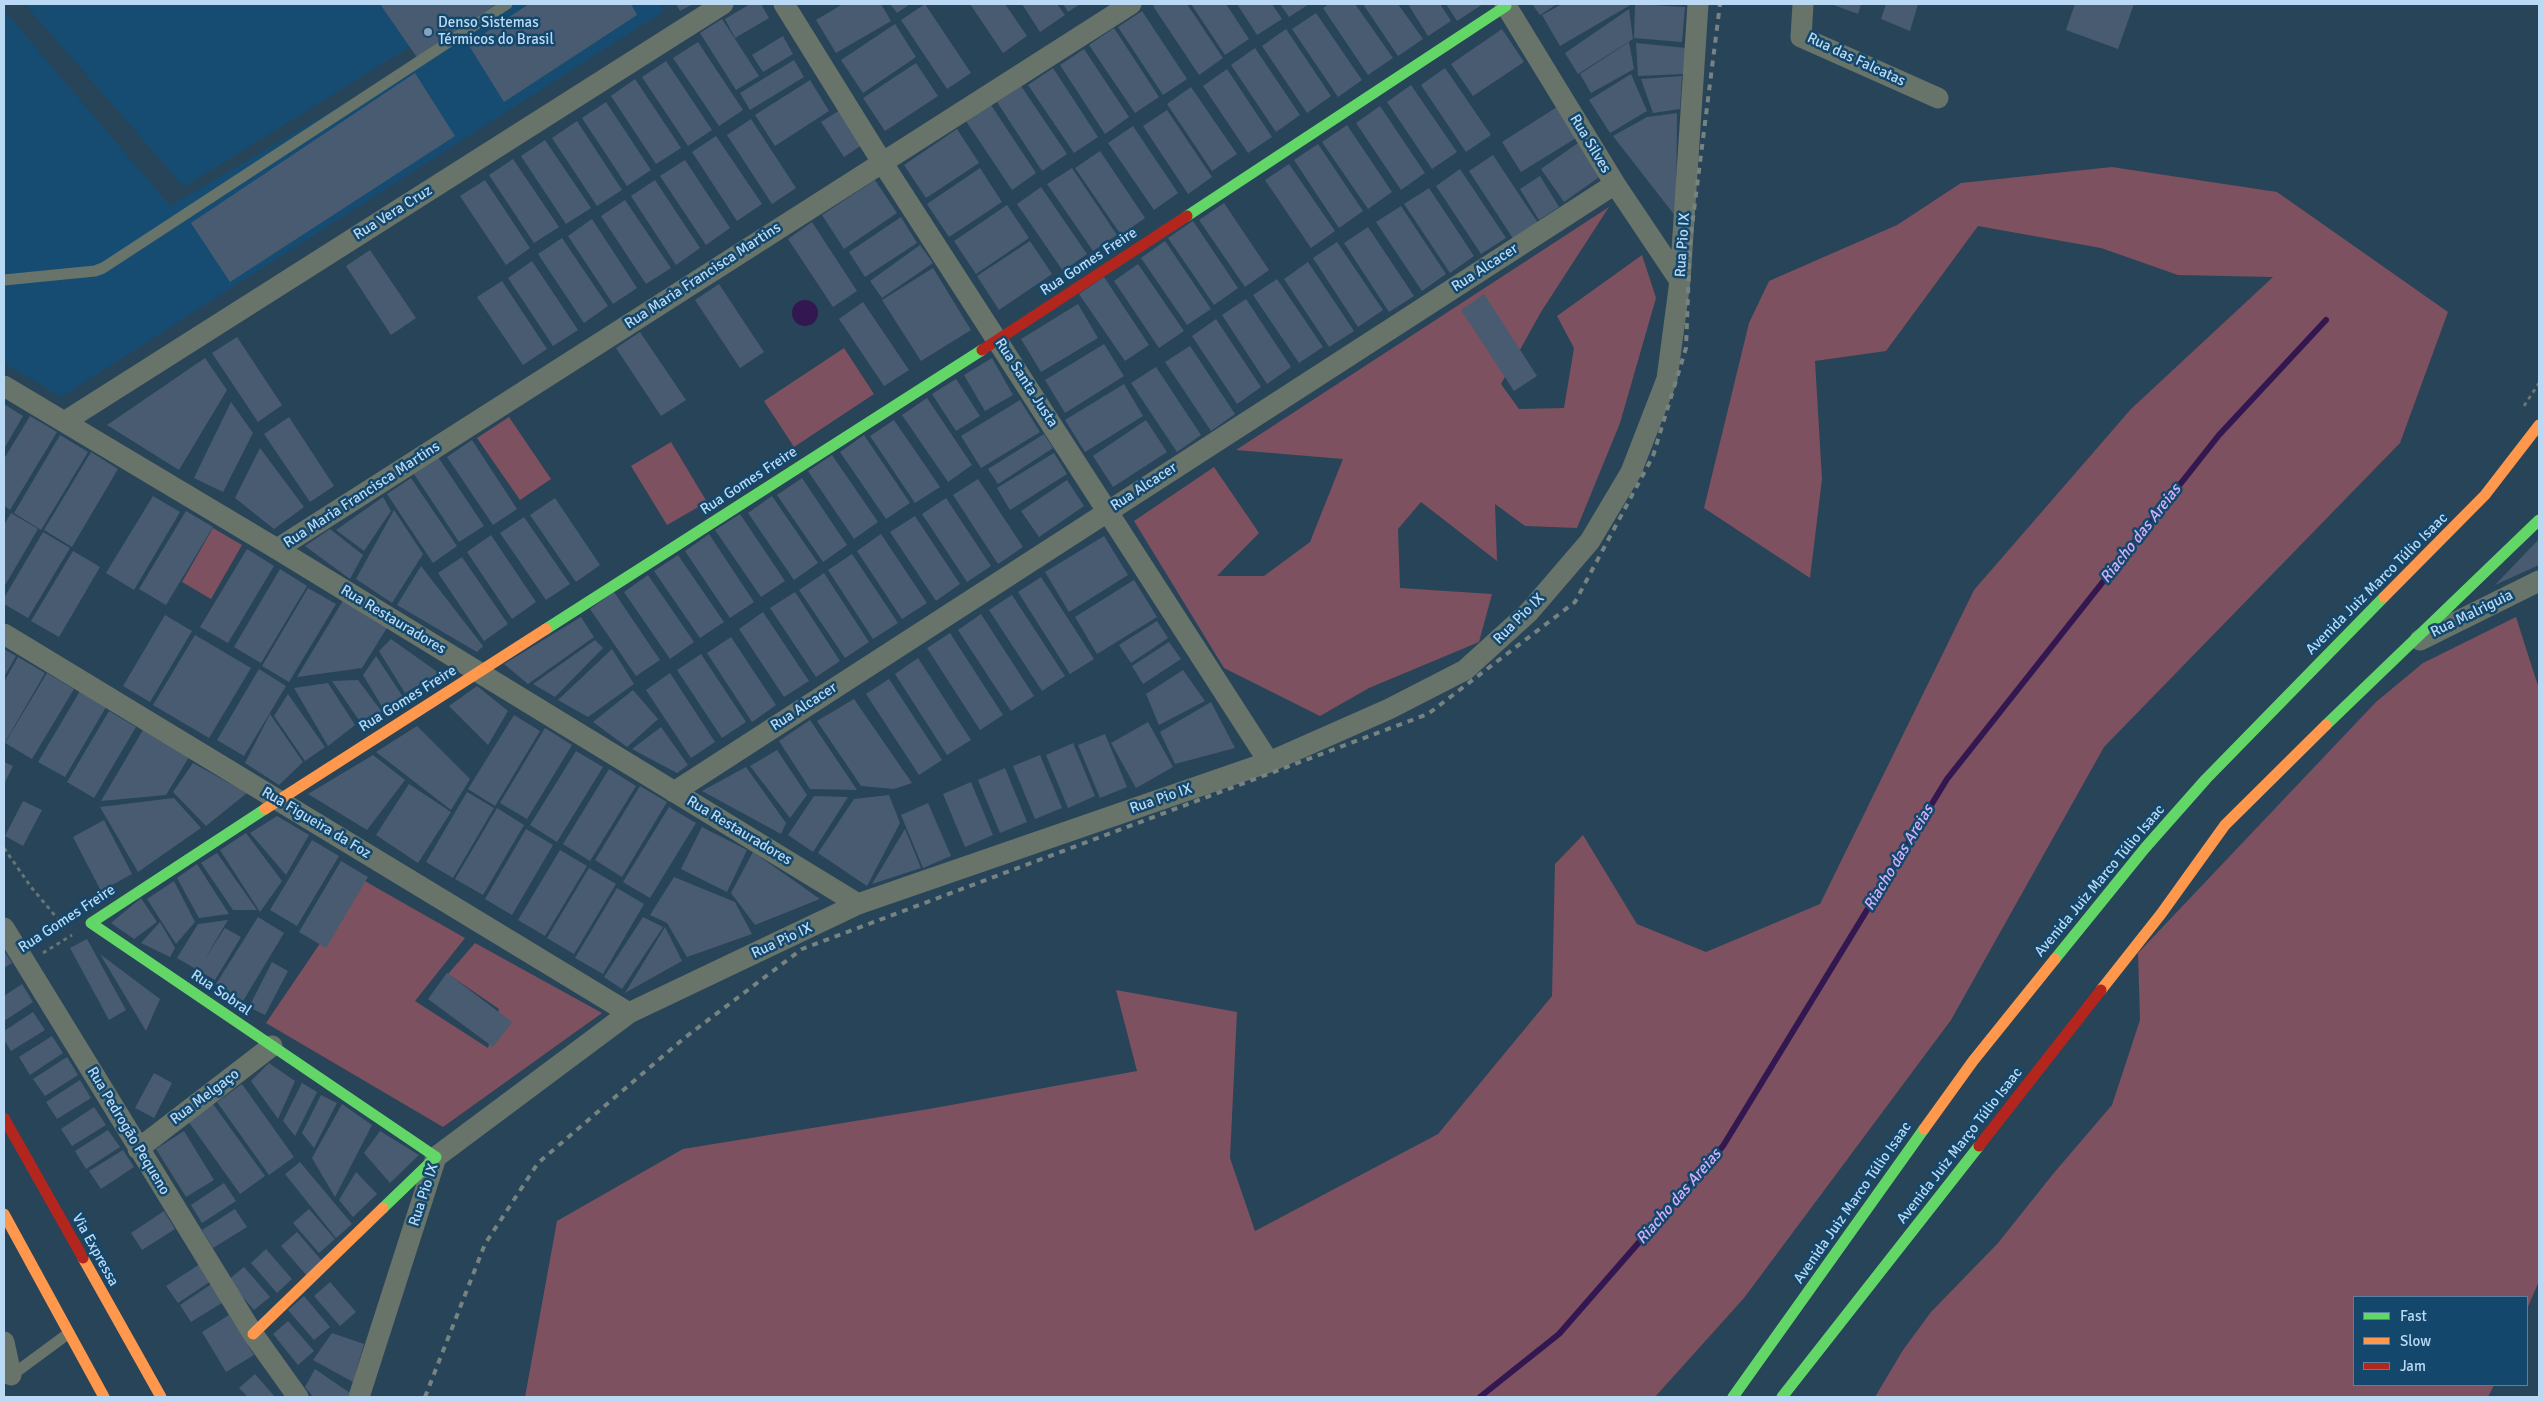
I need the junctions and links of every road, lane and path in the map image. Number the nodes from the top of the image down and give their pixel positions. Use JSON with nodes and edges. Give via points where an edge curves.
{"nodes":[{"id":1,"x":507,"y":4,"type":"edge"},
{"id":2,"x":723,"y":4,"type":"edge"},
{"id":3,"x":784,"y":4,"type":"edge"},
{"id":4,"x":1131,"y":4,"type":"edge"},
{"id":5,"x":1698,"y":4,"type":"edge"},
{"id":6,"x":1803,"y":4,"type":"edge"},
{"id":7,"x":1505,"y":5,"type":"edge"},
{"id":8,"x":1938,"y":98,"type":"dead end"},
{"id":9,"x":882,"y":162,"type":"junction"},
{"id":10,"x":1615,"y":184,"type":"junction"},
{"id":11,"x":4,"y":280,"type":"edge"},
{"id":12,"x":1680,"y":281,"type":"junction"},
{"id":13,"x":998,"y":340,"type":"junction"},
{"id":14,"x":4,"y":386,"type":"edge"},
{"id":15,"x":64,"y":422,"type":"junction"},
{"id":16,"x":2539,"y":425,"type":"edge"},
{"id":17,"x":1108,"y":511,"type":"junction"},
{"id":18,"x":2539,"y":520,"type":"edge"},
{"id":19,"x":277,"y":549,"type":"junction"},
{"id":20,"x":2539,"y":581,"type":"edge"},
{"id":21,"x":4,"y":634,"type":"edge"},
{"id":22,"x":2404,"y":648,"type":"junction"},
{"id":23,"x":479,"y":672,"type":"junction"},
{"id":24,"x":1269,"y":762,"type":"junction"},
{"id":25,"x":674,"y":792,"type":"junction"},
{"id":26,"x":278,"y":800,"type":"junction"},
{"id":27,"x":4,"y":848,"type":"edge"},
{"id":28,"x":858,"y":904,"type":"junction"},
{"id":29,"x":91,"y":923,"type":"junction"},
{"id":30,"x":4,"y":928,"type":"edge"},
{"id":31,"x":26,"y":964,"type":"junction"},
{"id":32,"x":629,"y":1013,"type":"junction"},
{"id":33,"x":272,"y":1046,"type":"junction"},
{"id":34,"x":4,"y":1118,"type":"edge"},
{"id":35,"x":138,"y":1149,"type":"junction"},
{"id":36,"x":436,"y":1158,"type":"junction"},
{"id":37,"x":4,"y":1214,"type":"edge"},
{"id":38,"x":69,"y":1333,"type":"junction"},
{"id":39,"x":253,"y":1334,"type":"junction"},
{"id":40,"x":4,"y":1342,"type":"edge"},
{"id":41,"x":8,"y":1378,"type":"edge"},
{"id":42,"x":104,"y":1397,"type":"edge"},
{"id":43,"x":161,"y":1397,"type":"edge"},
{"id":44,"x":298,"y":1397,"type":"edge"},
{"id":45,"x":359,"y":1397,"type":"edge"},
{"id":46,"x":1733,"y":1397,"type":"edge"},
{"id":47,"x":1782,"y":1397,"type":"edge"}],
"edges":[{"from":1,"to":11,"type":"lane","via":[[104,268]]},
{"from":2,"to":15,"type":"street","name":"Rua Vera Cruz"},
{"from":3,"to":9,"type":"street","name":"Rua Santa Justa"},
{"from":4,"to":9,"type":"street","name":"Rua Maria Francisca Martins"},
{"from":5,"to":12,"type":"street","name":"Rua Pio IX"},
{"from":6,"to":8,"type":"street","name":"Rua das Falcatas","via":[[1801,37]]},
{"from":7,"to":10,"type":"street","name":"Rua Silves"},
{"from":7,"to":13,"type":"main road","name":"Rua Gomes Freire"},
{"from":9,"to":13,"type":"street","name":"Rua Santa Justa"},
{"from":9,"to":19,"type":"street","name":"Rua Maria Francisca Martins"},
{"from":10,"to":12,"type":"street","name":"Rua Silves"},
{"from":10,"to":17,"type":"street","name":"Rua Alcacer"},
{"from":12,"to":24,"type":"street","name":"Rua Pio IX","via":[[1667,379],[1631,472],[1590,541],[1535,605],[1465,670],[1389,709]]},
{"from":13,"to":17,"type":"street","name":"Rua Santa Justa"},
{"from":13,"to":23,"type":"main road","name":"Rua Gomes Freire"},
{"from":14,"to":15,"type":"street","name":"Rua Restauradores"},
{"from":15,"to":19,"type":"street","name":"Rua Restauradores"},
{"from":16,"to":46,"type":"main road","name":"Avenida Juiz Marco Túlio Isaac","via":[[2485,495],[2206,779],[2145,848],[1972,1061]]},
{"from":17,"to":24,"type":"street","name":"Rua Santa Justa"},
{"from":17,"to":25,"type":"street","name":"Rua Alcacer"},
{"from":18,"to":22,"type":"main road"},
{"from":19,"to":23,"type":"street","name":"Rua Restauradores"},
{"from":20,"to":22,"type":"street","name":"Rua Malriguia"},
{"from":21,"to":26,"type":"street","name":"Rua Figueira da Foz"},
{"from":22,"to":47,"type":"main road","name":"Avenida Juiz Março Túlio Isaac","via":[[2225,824],[2161,914]]},
{"from":23,"to":25,"type":"street","name":"Rua Restauradores"},
{"from":23,"to":26,"type":"main road","name":"Rua Gomes Freire"},
{"from":24,"to":28,"type":"street","name":"Rua Pio IX"},
{"from":25,"to":28,"type":"street","name":"Rua Restauradores"},
{"from":26,"to":29,"type":"main road","name":"Rua Gomes Freire"},
{"from":26,"to":32,"type":"street","name":"Rua Figueira da Foz"},
{"from":27,"to":29,"type":"path","via":[[62,924]]},
{"from":28,"to":32,"type":"street","name":"Rua Pio IX"},
{"from":29,"to":31,"type":"path","name":"Rua Gomes Freire"},
{"from":29,"to":33,"type":"main road","name":"Rua Sobral"},
{"from":30,"to":31,"type":"street","name":"Rua Pedrogão Pequeno"},
{"from":31,"to":35,"type":"street","name":"Rua Pedrogão Pequeno"},
{"from":32,"to":36,"type":"street","name":"Rua Pio IX"},
{"from":33,"to":35,"type":"street","name":"Rua Melgaço"},
{"from":33,"to":36,"type":"main road","name":"Rua Sobral"},
{"from":34,"to":43,"type":"main road","name":"Via Expressa"},
{"from":35,"to":39,"type":"street","name":"Rua Pedrogão Pequeno"},
{"from":36,"to":39,"type":"main road"},
{"from":36,"to":45,"type":"street","name":"Rua Pio IX"},
{"from":37,"to":38,"type":"main road"},
{"from":38,"to":41,"type":"lane"},
{"from":38,"to":42,"type":"main road"},
{"from":39,"to":44,"type":"street","name":"Rua Pedrogão Pequeno"},
{"from":40,"to":41,"type":"street"}]}
